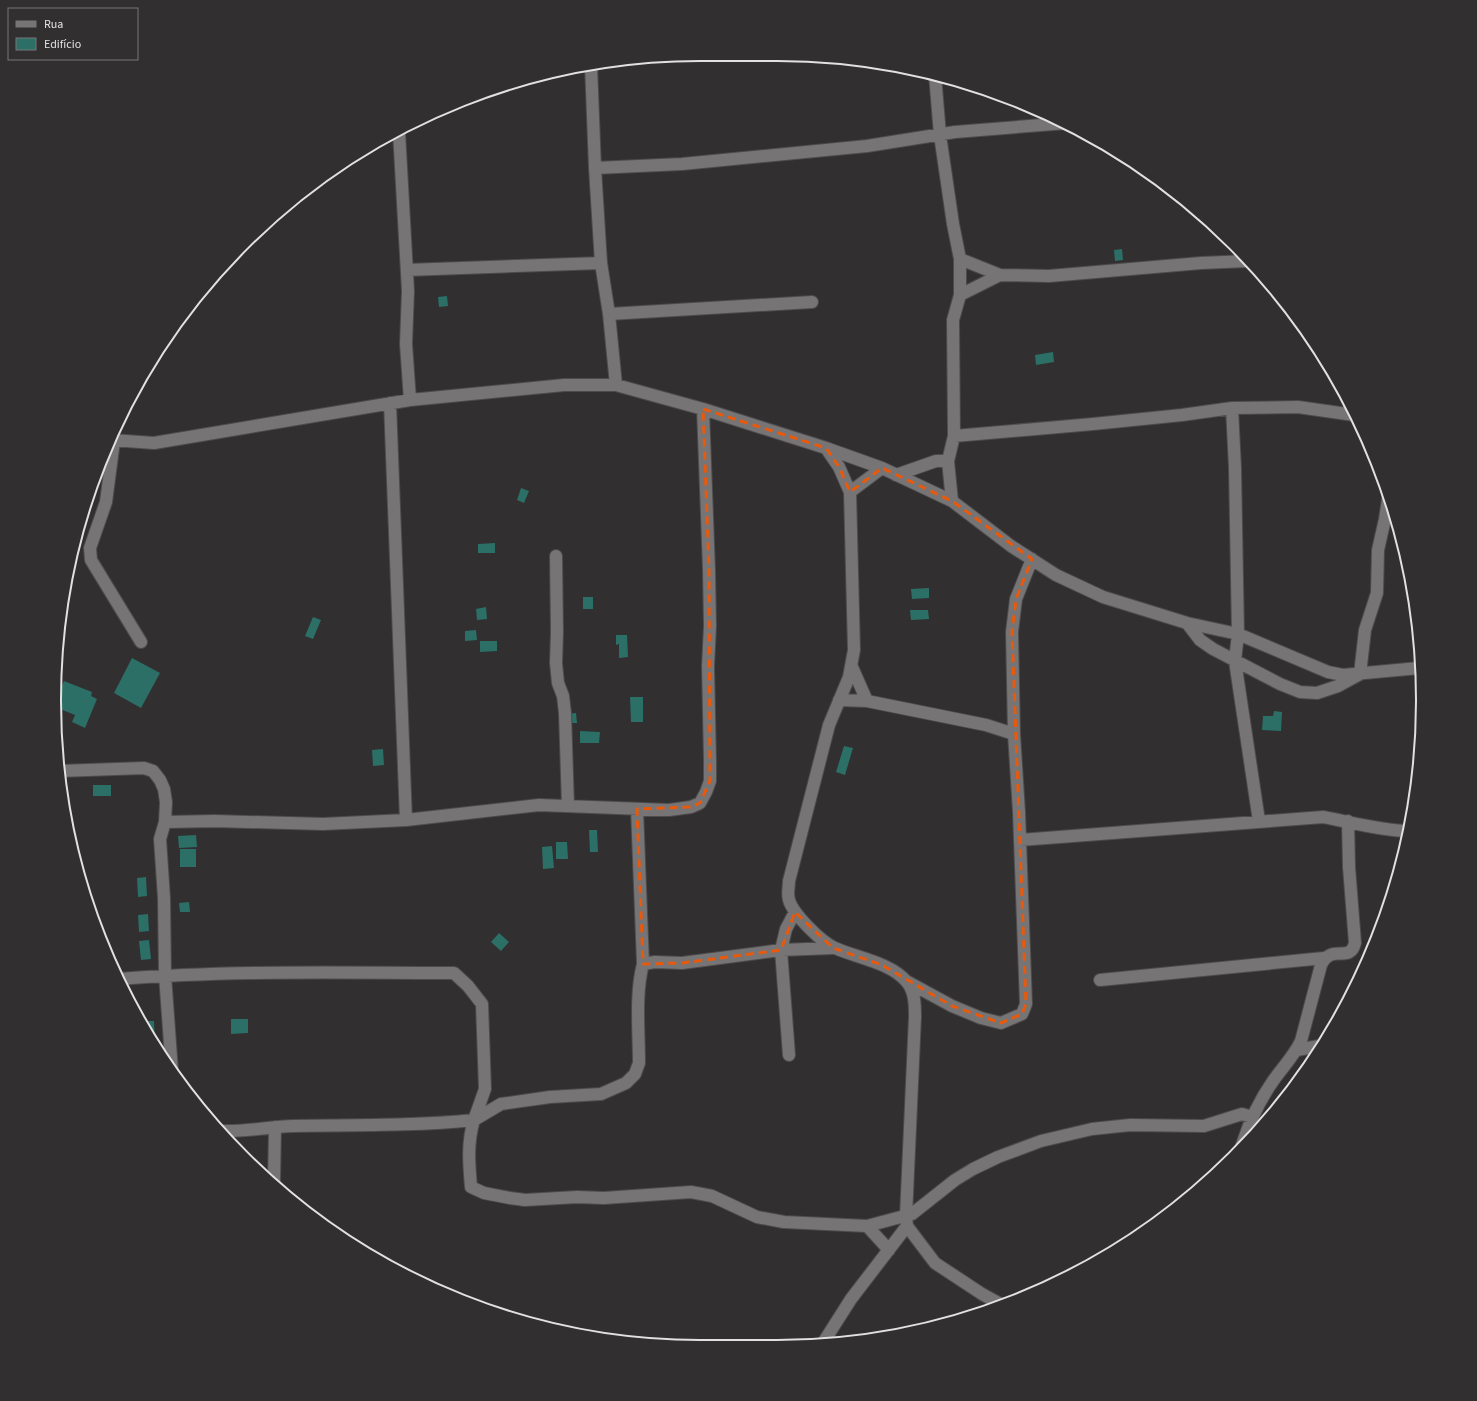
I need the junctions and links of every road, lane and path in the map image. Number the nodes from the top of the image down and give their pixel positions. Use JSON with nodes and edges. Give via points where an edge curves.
{"nodes":[{"id":1,"x":591,"y":70,"type":"edge"},
{"id":2,"x":936,"y":81,"type":"edge"},
{"id":3,"x":1053,"y":124,"type":"edge"},
{"id":4,"x":940,"y":136,"type":"junction"},
{"id":5,"x":399,"y":137,"type":"edge"},
{"id":6,"x":595,"y":168,"type":"junction"},
{"id":7,"x":960,"y":259,"type":"junction"},
{"id":8,"x":1241,"y":261,"type":"edge"},
{"id":9,"x":601,"y":263,"type":"junction"},
{"id":10,"x":407,"y":270,"type":"junction"},
{"id":11,"x":1000,"y":275,"type":"junction"},
{"id":12,"x":960,"y":295,"type":"junction"},
{"id":13,"x":812,"y":302,"type":"dead end"},
{"id":14,"x":608,"y":314,"type":"junction"},
{"id":15,"x":616,"y":384,"type":"junction"},
{"id":16,"x":410,"y":400,"type":"junction"},
{"id":17,"x":390,"y":403,"type":"junction"},
{"id":18,"x":1232,"y":408,"type":"junction"},
{"id":19,"x":703,"y":409,"type":"junction"},
{"id":20,"x":1348,"y":414,"type":"edge"},
{"id":21,"x":954,"y":436,"type":"junction"},
{"id":22,"x":117,"y":441,"type":"edge"},
{"id":23,"x":826,"y":448,"type":"junction"},
{"id":24,"x":112,"y":452,"type":"edge"},
{"id":25,"x":948,"y":461,"type":"junction"},
{"id":26,"x":882,"y":468,"type":"junction"},
{"id":27,"x":896,"y":475,"type":"junction"},
{"id":28,"x":850,"y":492,"type":"junction"},
{"id":29,"x":952,"y":501,"type":"junction"},
{"id":30,"x":1386,"y":510,"type":"edge"},
{"id":31,"x":556,"y":556,"type":"dead end"},
{"id":32,"x":1032,"y":559,"type":"junction"},
{"id":33,"x":1187,"y":623,"type":"junction"},
{"id":34,"x":1238,"y":634,"type":"junction"},
{"id":35,"x":141,"y":642,"type":"dead end"},
{"id":36,"x":1235,"y":661,"type":"junction"},
{"id":37,"x":852,"y":667,"type":"junction"},
{"id":38,"x":1415,"y":668,"type":"edge"},
{"id":39,"x":1360,"y":674,"type":"junction"},
{"id":40,"x":839,"y":700,"type":"junction"},
{"id":41,"x":867,"y":701,"type":"junction"},
{"id":42,"x":1014,"y":734,"type":"junction"},
{"id":43,"x":65,"y":772,"type":"edge"},
{"id":44,"x":568,"y":806,"type":"junction"},
{"id":45,"x":637,"y":809,"type":"junction"},
{"id":46,"x":406,"y":820,"type":"junction"},
{"id":47,"x":1259,"y":821,"type":"junction"},
{"id":48,"x":1348,"y":821,"type":"junction"},
{"id":49,"x":165,"y":822,"type":"junction"},
{"id":50,"x":1403,"y":831,"type":"edge"},
{"id":51,"x":1020,"y":840,"type":"junction"},
{"id":52,"x":795,"y":912,"type":"junction"},
{"id":53,"x":833,"y":948,"type":"junction"},
{"id":54,"x":781,"y":950,"type":"junction"},
{"id":55,"x":1324,"y":958,"type":"junction"},
{"id":56,"x":643,"y":964,"type":"junction"},
{"id":57,"x":165,"y":975,"type":"junction"},
{"id":58,"x":125,"y":978,"type":"edge"},
{"id":59,"x":1100,"y":980,"type":"dead end"},
{"id":60,"x":906,"y":981,"type":"junction"},
{"id":61,"x":1314,"y":1047,"type":"edge"},
{"id":62,"x":1297,"y":1050,"type":"junction"},
{"id":63,"x":789,"y":1055,"type":"dead end"},
{"id":64,"x":171,"y":1059,"type":"edge"},
{"id":65,"x":1252,"y":1117,"type":"junction"},
{"id":66,"x":474,"y":1120,"type":"junction"},
{"id":67,"x":275,"y":1127,"type":"junction"},
{"id":68,"x":228,"y":1131,"type":"edge"},
{"id":69,"x":1246,"y":1134,"type":"edge"},
{"id":70,"x":274,"y":1177,"type":"edge"},
{"id":71,"x":906,"y":1221,"type":"junction"},
{"id":72,"x":867,"y":1226,"type":"junction"},
{"id":73,"x":889,"y":1250,"type":"junction"},
{"id":74,"x":996,"y":1301,"type":"edge"},
{"id":75,"x":826,"y":1338,"type":"edge"}],
"edges":[{"from":1,"to":6,"type":"street"},
{"from":2,"to":4,"type":"street"},
{"from":3,"to":4,"type":"street","via":[[955,132]]},
{"from":4,"to":6,"type":"street","via":[[867,146],[690,163]]},
{"from":4,"to":7,"type":"street"},
{"from":5,"to":10,"type":"street"},
{"from":6,"to":9,"type":"street"},
{"from":7,"to":11,"type":"street"},
{"from":7,"to":12,"type":"street"},
{"from":8,"to":11,"type":"street","via":[[1049,276]]},
{"from":9,"to":10,"type":"street"},
{"from":9,"to":14,"type":"street"},
{"from":10,"to":16,"type":"street","via":[[406,344]]},
{"from":11,"to":12,"type":"street"},
{"from":12,"to":21,"type":"street","via":[[953,320]]},
{"from":13,"to":14,"type":"street"},
{"from":14,"to":15,"type":"street"},
{"from":15,"to":16,"type":"street","via":[[564,385]]},
{"from":15,"to":19,"type":"street"},
{"from":16,"to":17,"type":"street"},
{"from":17,"to":22,"type":"street","via":[[154,443]]},
{"from":17,"to":46,"type":"street"},
{"from":18,"to":20,"type":"street","via":[[1298,407]]},
{"from":18,"to":21,"type":"street"},
{"from":18,"to":34,"type":"street"},
{"from":19,"to":23,"type":"street"},
{"from":19,"to":45,"type":"street","via":[[709,570],[710,781],[700,803],[691,807],[669,810]]},
{"from":21,"to":25,"type":"street"},
{"from":23,"to":26,"type":"street"},
{"from":23,"to":28,"type":"street","via":[[839,467]]},
{"from":24,"to":35,"type":"street","via":[[106,502],[90,548],[91,560]]},
{"from":25,"to":27,"type":"street","via":[[936,461]]},
{"from":25,"to":29,"type":"street"},
{"from":26,"to":27,"type":"street"},
{"from":26,"to":28,"type":"street"},
{"from":27,"to":29,"type":"street"},
{"from":28,"to":37,"type":"street","via":[[854,650]]},
{"from":29,"to":32,"type":"street"},
{"from":30,"to":39,"type":"street","via":[[1378,550],[1377,593],[1365,630]]},
{"from":31,"to":44,"type":"street","via":[[556,663],[563,696]]},
{"from":32,"to":33,"type":"street","via":[[1056,575],[1102,597]]},
{"from":32,"to":42,"type":"street","via":[[1016,599],[1012,632]]},
{"from":33,"to":34,"type":"street"},
{"from":33,"to":36,"type":"street","via":[[1200,640]]},
{"from":34,"to":36,"type":"street"},
{"from":34,"to":39,"type":"street","via":[[1328,672],[1343,675]]},
{"from":36,"to":39,"type":"street","via":[[1300,692],[1317,693],[1338,686]]},
{"from":36,"to":47,"type":"street"},
{"from":37,"to":40,"type":"street"},
{"from":37,"to":41,"type":"street"},
{"from":38,"to":39,"type":"street"},
{"from":40,"to":41,"type":"street"},
{"from":40,"to":52,"type":"street","via":[[829,725],[789,881],[789,899]]},
{"from":41,"to":42,"type":"street","via":[[986,725]]},
{"from":42,"to":51,"type":"street"},
{"from":43,"to":49,"type":"street","via":[[144,768],[153,771],[164,789]]},
{"from":44,"to":45,"type":"street"},
{"from":44,"to":46,"type":"street","via":[[539,806]]},
{"from":45,"to":56,"type":"street"},
{"from":46,"to":49,"type":"street","via":[[323,824]]},
{"from":47,"to":48,"type":"street","via":[[1323,817]]},
{"from":47,"to":51,"type":"street"},
{"from":48,"to":50,"type":"street","via":[[1377,829]]},
{"from":48,"to":55,"type":"street","via":[[1354,950]]},
{"from":49,"to":57,"type":"street","via":[[160,839]]},
{"from":51,"to":60,"type":"street","via":[[1026,1004],[1022,1014],[1001,1024],[952,1006]]},
{"from":52,"to":53,"type":"street"},
{"from":52,"to":54,"type":"street","via":[[786,929]]},
{"from":53,"to":54,"type":"street"},
{"from":53,"to":60,"type":"street","via":[[882,965]]},
{"from":54,"to":56,"type":"street","via":[[682,963]]},
{"from":54,"to":63,"type":"street"},
{"from":55,"to":59,"type":"street"},
{"from":55,"to":62,"type":"street","via":[[1302,1041]]},
{"from":56,"to":66,"type":"street","via":[[639,990],[639,1063],[635,1074],[626,1083],[601,1094],[550,1097],[501,1104]]},
{"from":57,"to":58,"type":"street"},
{"from":57,"to":64,"type":"street"},
{"from":57,"to":66,"type":"street","via":[[252,972],[454,973],[482,1004],[485,1089]]},
{"from":60,"to":71,"type":"street","via":[[912,989],[915,1017]]},
{"from":61,"to":62,"type":"street"},
{"from":62,"to":65,"type":"street","via":[[1272,1083]]},
{"from":65,"to":69,"type":"street"},
{"from":65,"to":71,"type":"street","via":[[1242,1114],[1204,1126],[1130,1125],[1092,1129],[1041,1141],[973,1169],[950,1184]]},
{"from":66,"to":67,"type":"street","via":[[405,1125]]},
{"from":66,"to":72,"type":"street","via":[[469,1148],[472,1187],[484,1193],[525,1200],[691,1192],[712,1196],[757,1217],[784,1222]]},
{"from":67,"to":68,"type":"street"},
{"from":67,"to":70,"type":"street"},
{"from":71,"to":72,"type":"street"},
{"from":71,"to":73,"type":"street"},
{"from":71,"to":74,"type":"street","via":[[935,1263]]},
{"from":72,"to":73,"type":"street"},
{"from":73,"to":75,"type":"street","via":[[851,1299]]}]}
